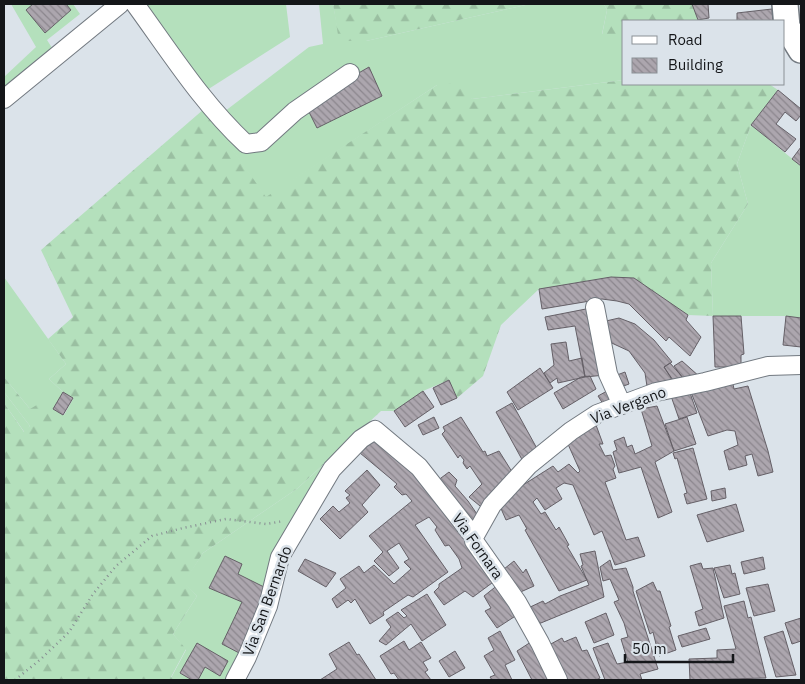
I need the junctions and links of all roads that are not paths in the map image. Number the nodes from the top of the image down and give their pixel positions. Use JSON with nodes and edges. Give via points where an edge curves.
{"nodes":[{"id":1,"x":120,"y":4,"type":"edge"},
{"id":2,"x":135,"y":4,"type":"edge"},
{"id":3,"x":785,"y":4,"type":"edge"},
{"id":4,"x":801,"y":50,"type":"edge"},
{"id":5,"x":350,"y":73,"type":"dead end"},
{"id":6,"x":4,"y":99,"type":"edge"},
{"id":7,"x":595,"y":307,"type":"dead end"},
{"id":8,"x":801,"y":365,"type":"edge"},
{"id":9,"x":622,"y":405,"type":"junction"},
{"id":10,"x":375,"y":430,"type":"joint"},
{"id":11,"x":474,"y":538,"type":"junction"},
{"id":12,"x":235,"y":680,"type":"edge"},
{"id":13,"x":558,"y":680,"type":"edge"}],
"edges":[{"from":1,"to":6,"type":"street"},
{"from":2,"to":5,"type":"street","via":[[199,94],[246,144],[261,142],[295,111]]},
{"from":3,"to":4,"type":"main road","via":[[787,27]]},
{"from":7,"to":9,"type":"street","via":[[608,374]]},
{"from":8,"to":9,"type":"street","name":"Via Vergano","via":[[768,366],[656,392]]},
{"from":9,"to":11,"type":"street","name":"Via Vergano","via":[[597,414],[529,465],[492,505]]},
{"from":10,"to":11,"type":"street","name":"Via Fornara","via":[[419,467]]},
{"from":10,"to":12,"type":"street","name":"Via San Bernardo","via":[[361,439],[332,469],[280,557],[268,606]]},
{"from":11,"to":13,"type":"street","name":"Via Fornara","via":[[517,602]]}]}
